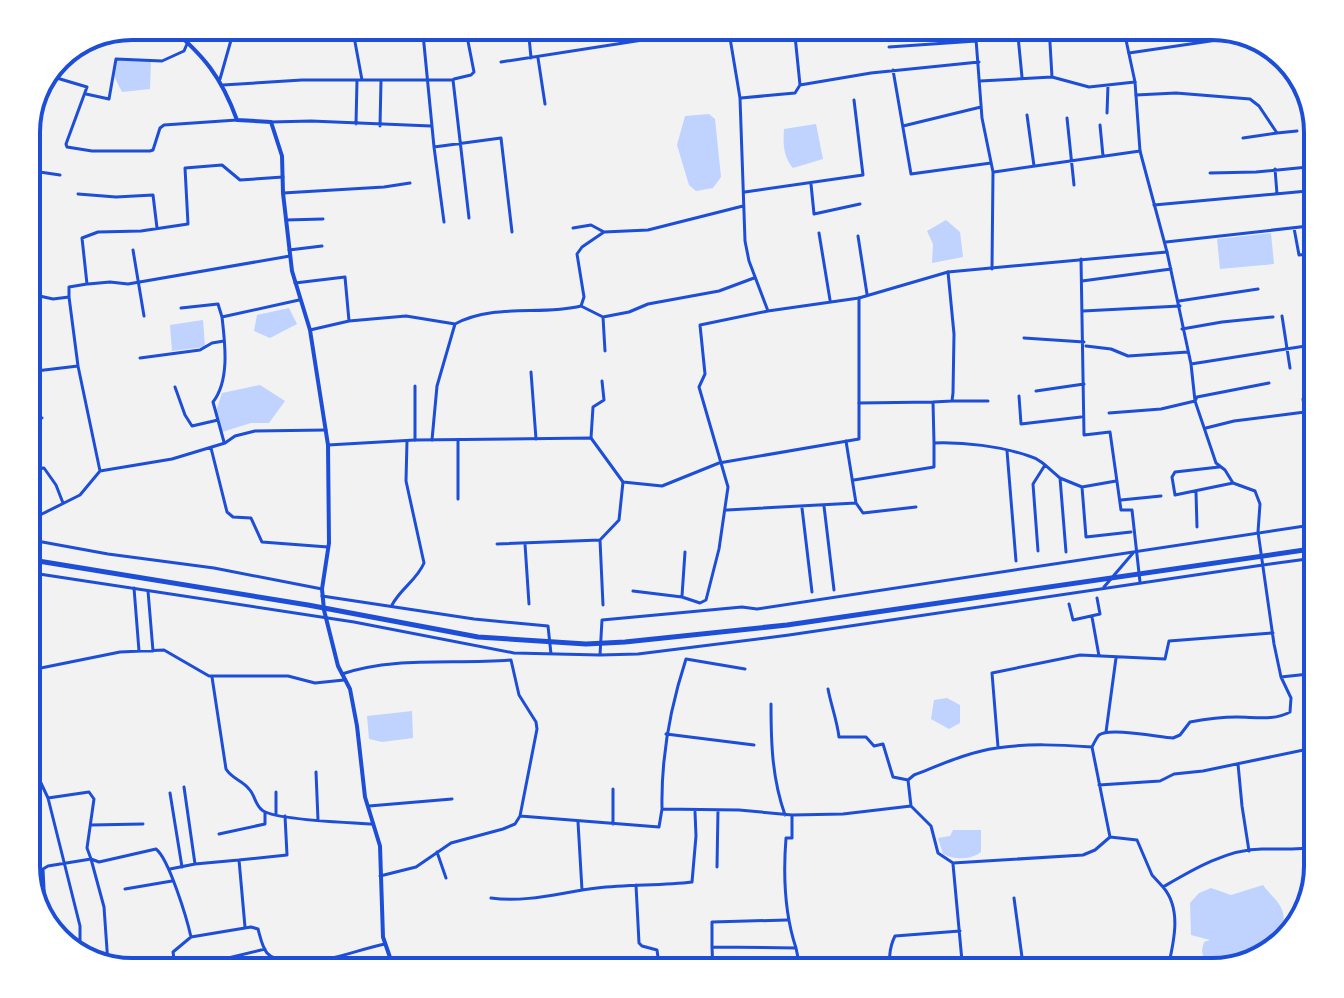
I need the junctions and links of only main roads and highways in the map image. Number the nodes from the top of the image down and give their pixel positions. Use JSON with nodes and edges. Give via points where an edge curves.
{"nodes":[{"id":1,"x":187,"y":40,"type":"edge"},
{"id":2,"x":1304,"y":550,"type":"edge"},
{"id":3,"x":40,"y":561,"type":"edge"},
{"id":4,"x":390,"y":958,"type":"edge"}],
"edges":[{"from":1,"to":4,"type":"main road","via":[[220,79],[237,120],[271,122],[281,147],[289,250],[310,330],[328,445],[322,602],[350,689],[365,797],[380,846],[381,924]]},
{"from":2,"to":3,"type":"highway","via":[[787,625],[586,644],[478,637]]}]}
